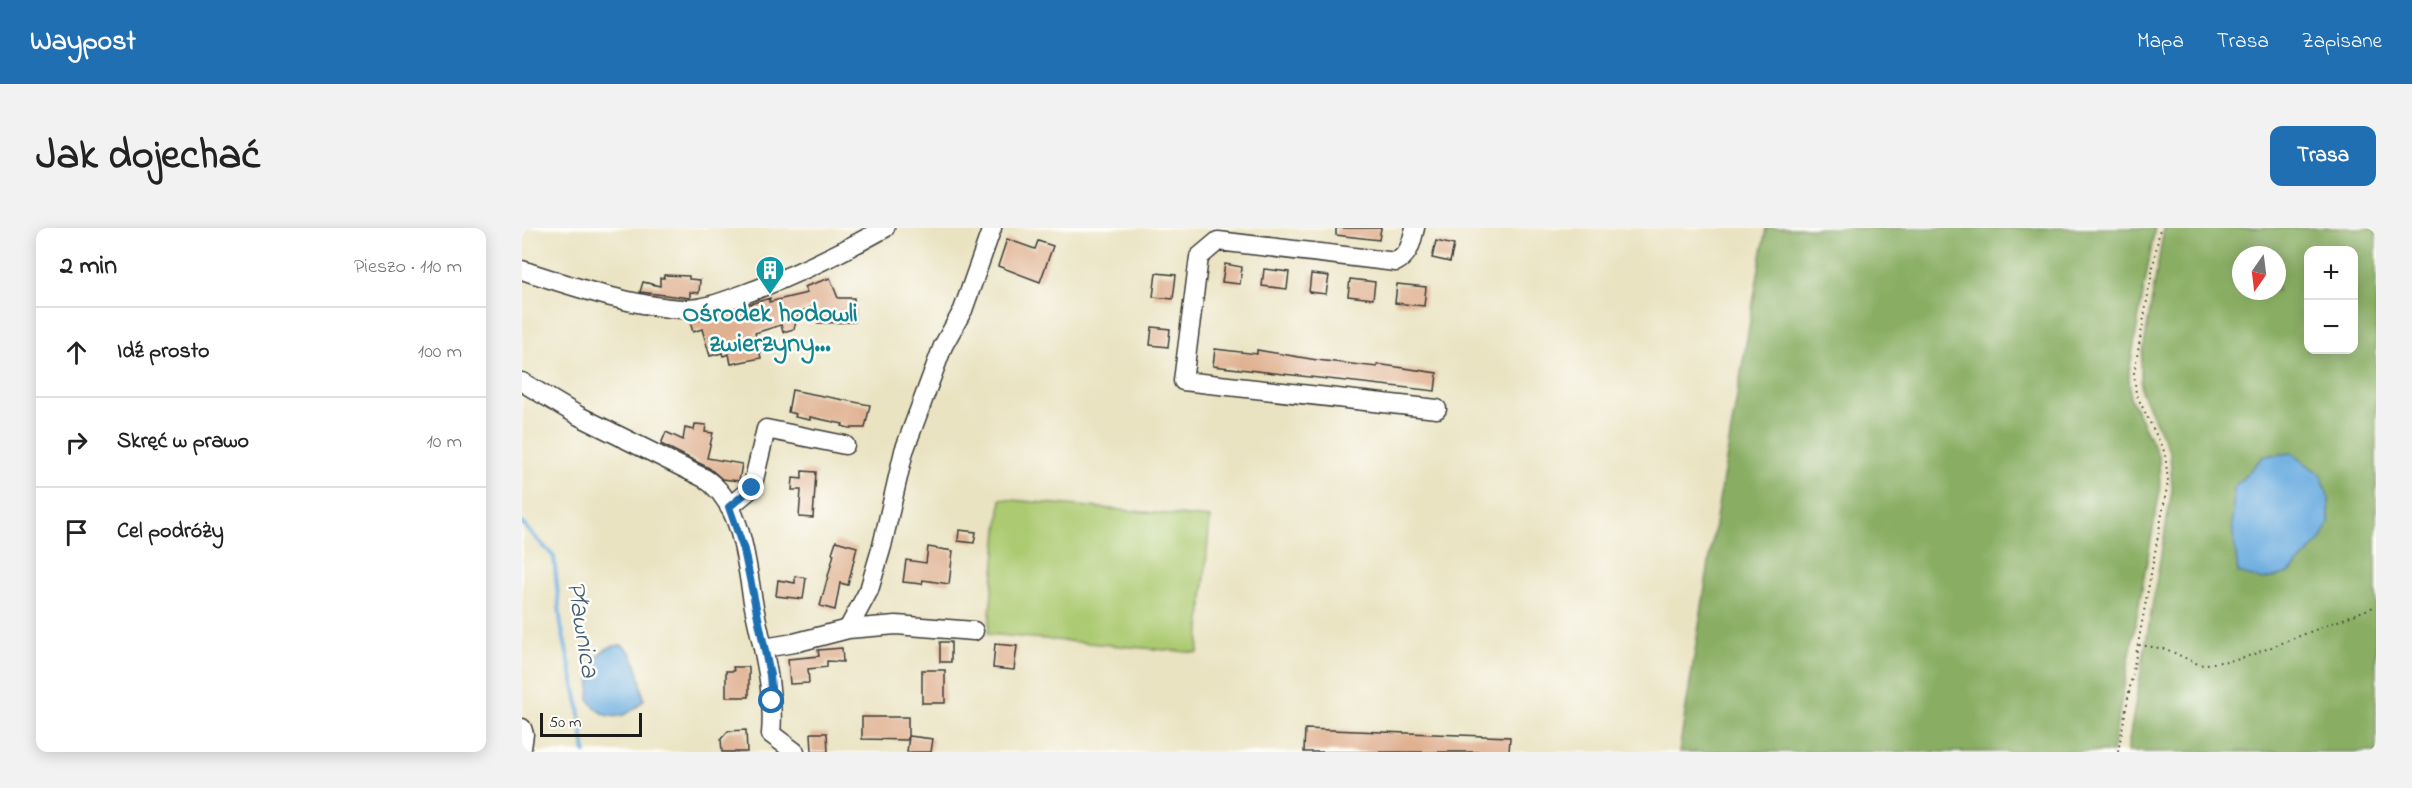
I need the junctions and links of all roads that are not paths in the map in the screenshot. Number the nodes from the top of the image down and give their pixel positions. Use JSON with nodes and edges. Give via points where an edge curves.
{"nodes":[{"id":1,"x":885,"y":228,"type":"edge"},
{"id":2,"x":992,"y":228,"type":"edge"},
{"id":3,"x":1415,"y":228,"type":"edge"},
{"id":4,"x":522,"y":270,"type":"edge"},
{"id":5,"x":522,"y":382,"type":"edge"},
{"id":6,"x":1437,"y":409,"type":"dead end"},
{"id":7,"x":845,"y":445,"type":"dead end"},
{"id":8,"x":729,"y":507,"type":"junction"},
{"id":9,"x":848,"y":629,"type":"junction"},
{"id":10,"x":974,"y":631,"type":"dead end"},
{"id":11,"x":764,"y":648,"type":"junction"},
{"id":12,"x":522,"y":728,"type":"edge"},
{"id":13,"x":770,"y":743,"type":"edge"},
{"id":14,"x":522,"y":748,"type":"edge"},
{"id":15,"x":795,"y":752,"type":"edge"}],
"edges":[{"from":1,"to":4,"type":"street","via":[[793,276],[698,308],[646,304]]},
{"from":2,"to":9,"type":"street","via":[[963,310],[943,346],[904,451],[869,590]]},
{"from":3,"to":6,"type":"street","via":[[1409,251],[1396,262],[1218,241],[1199,257],[1183,381]]},
{"from":5,"to":8,"type":"street","via":[[579,416],[704,478]]},
{"from":7,"to":8,"type":"street","via":[[766,429],[752,488]]},
{"from":8,"to":11,"type":"street","via":[[744,550]]},
{"from":9,"to":10,"type":"street","via":[[896,626]]},
{"from":9,"to":11,"type":"street"},
{"from":11,"to":13,"type":"street","via":[[772,701]]},
{"from":12,"to":14,"type":"street"},
{"from":13,"to":15,"type":"street"}]}
